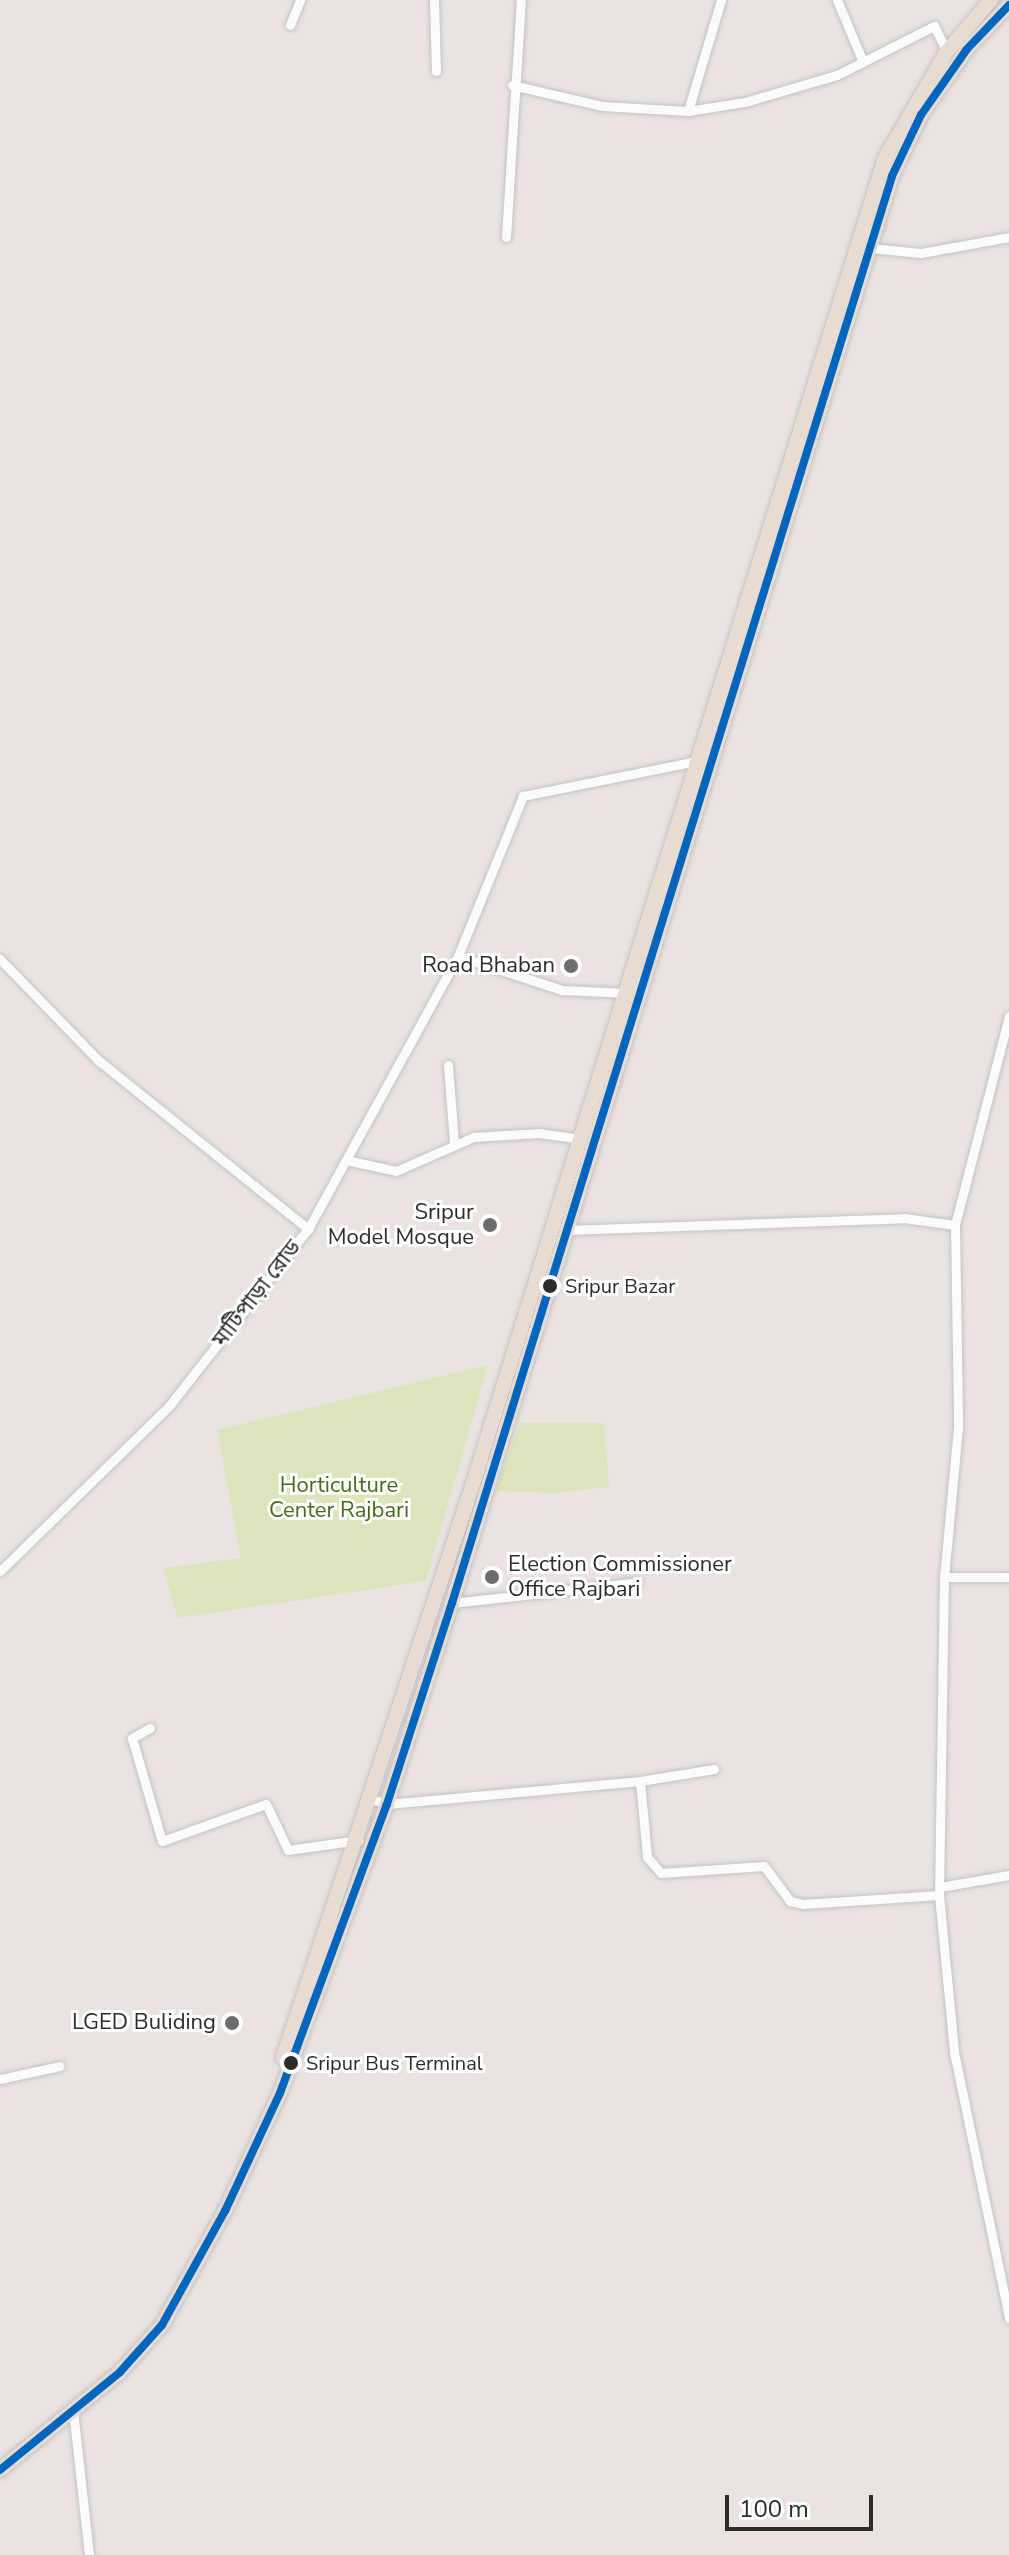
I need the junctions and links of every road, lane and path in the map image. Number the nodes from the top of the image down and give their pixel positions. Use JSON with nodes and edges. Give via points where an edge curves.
{"nodes":[{"id":1,"x":300,"y":0,"type":"edge"},
{"id":2,"x":434,"y":0,"type":"edge"},
{"id":3,"x":521,"y":0,"type":"edge"},
{"id":4,"x":721,"y":0,"type":"edge"},
{"id":5,"x":837,"y":0,"type":"edge"},
{"id":6,"x":991,"y":0,"type":"edge"},
{"id":7,"x":1009,"y":5,"type":"edge"},
{"id":8,"x":290,"y":25,"type":"dead end"},
{"id":9,"x":947,"y":51,"type":"junction"},
{"id":10,"x":863,"y":62,"type":"junction"},
{"id":11,"x":436,"y":71,"type":"dead end"},
{"id":12,"x":512,"y":85,"type":"junction"},
{"id":13,"x":688,"y":111,"type":"junction"},
{"id":14,"x":506,"y":237,"type":"dead end"},
{"id":15,"x":1009,"y":237,"type":"edge"},
{"id":16,"x":870,"y":248,"type":"junction"},
{"id":17,"x":697,"y":761,"type":"junction"},
{"id":18,"x":458,"y":956,"type":"junction"},
{"id":19,"x":0,"y":959,"type":"edge"},
{"id":20,"x":629,"y":993,"type":"junction"},
{"id":21,"x":1009,"y":1016,"type":"edge"},
{"id":22,"x":448,"y":1065,"type":"dead end"},
{"id":23,"x":581,"y":1139,"type":"junction"},
{"id":24,"x":454,"y":1143,"type":"junction"},
{"id":25,"x":346,"y":1160,"type":"junction"},
{"id":26,"x":955,"y":1225,"type":"junction"},
{"id":27,"x":308,"y":1229,"type":"junction"},
{"id":28,"x":566,"y":1230,"type":"junction"},
{"id":29,"x":0,"y":1571,"type":"edge"},
{"id":30,"x":944,"y":1577,"type":"junction"},
{"id":31,"x":1009,"y":1577,"type":"edge"},
{"id":32,"x":638,"y":1582,"type":"dead end"},
{"id":33,"x":452,"y":1603,"type":"junction"},
{"id":34,"x":150,"y":1728,"type":"dead end"},
{"id":35,"x":714,"y":1769,"type":"dead end"},
{"id":36,"x":640,"y":1781,"type":"junction"},
{"id":37,"x":372,"y":1799,"type":"junction"},
{"id":38,"x":387,"y":1804,"type":"junction"},
{"id":39,"x":358,"y":1840,"type":"junction"},
{"id":40,"x":1009,"y":1875,"type":"edge"},
{"id":41,"x":940,"y":1891,"type":"junction"},
{"id":42,"x":60,"y":2066,"type":"dead end"},
{"id":43,"x":0,"y":2079,"type":"edge"},
{"id":44,"x":269,"y":2108,"type":"junction"},
{"id":45,"x":1005,"y":2271,"type":"edge"},
{"id":46,"x":1009,"y":2318,"type":"edge"},
{"id":47,"x":73,"y":2410,"type":"junction"},
{"id":48,"x":0,"y":2470,"type":"edge"},
{"id":49,"x":89,"y":2555,"type":"edge"}],
"edges":[{"from":1,"to":8,"type":"street"},
{"from":2,"to":11,"type":"street"},
{"from":3,"to":12,"type":"street"},
{"from":4,"to":13,"type":"street"},
{"from":5,"to":10,"type":"street"},
{"from":6,"to":9,"type":"main road"},
{"from":7,"to":16,"type":"main road","via":[[967,49],[921,115],[892,176]]},
{"from":9,"to":10,"type":"street","via":[[934,26]]},
{"from":9,"to":17,"type":"main road","via":[[885,158]]},
{"from":10,"to":13,"type":"street","via":[[745,102]]},
{"from":12,"to":13,"type":"street","via":[[602,106]]},
{"from":12,"to":14,"type":"street"},
{"from":15,"to":16,"type":"street","via":[[921,253]]},
{"from":16,"to":28,"type":"main road"},
{"from":17,"to":18,"type":"street","name":"মাটিপাড়া রোড","via":[[523,796]]},
{"from":17,"to":20,"type":"main road"},
{"from":18,"to":20,"type":"street","via":[[562,990]]},
{"from":18,"to":25,"type":"street","name":"মাটিপাড়া রোড"},
{"from":19,"to":27,"type":"street","via":[[98,1060]]},
{"from":20,"to":23,"type":"main road"},
{"from":21,"to":26,"type":"street"},
{"from":22,"to":24,"type":"street"},
{"from":23,"to":24,"type":"street","via":[[518,1133]]},
{"from":23,"to":37,"type":"main road"},
{"from":24,"to":25,"type":"street","via":[[407,1169]]},
{"from":25,"to":27,"type":"street","name":"মাটিপাড়া রোড"},
{"from":26,"to":28,"type":"street","via":[[904,1218]]},
{"from":26,"to":30,"type":"street","via":[[958,1427]]},
{"from":27,"to":29,"type":"street","name":"মাটিপাড়া রোড","via":[[169,1406]]},
{"from":28,"to":33,"type":"main road"},
{"from":30,"to":31,"type":"street"},
{"from":30,"to":41,"type":"street"},
{"from":32,"to":33,"type":"street"},
{"from":33,"to":38,"type":"main road"},
{"from":34,"to":39,"type":"street","via":[[132,1738],[162,1841],[260,1804],[271,1807],[288,1850]]},
{"from":35,"to":36,"type":"street"},
{"from":36,"to":38,"type":"street"},
{"from":36,"to":41,"type":"street","via":[[647,1857],[661,1873],[764,1866],[790,1901],[803,1904]]},
{"from":37,"to":38,"type":"street"},
{"from":37,"to":39,"type":"main road"},
{"from":38,"to":44,"type":"main road","via":[[280,2093]]},
{"from":39,"to":44,"type":"main road"},
{"from":40,"to":41,"type":"street"},
{"from":41,"to":45,"type":"street","via":[[954,2052]]},
{"from":42,"to":43,"type":"street"},
{"from":44,"to":47,"type":"main road","via":[[225,2211],[162,2325],[120,2372]]},
{"from":45,"to":46,"type":"street"},
{"from":47,"to":48,"type":"main road"},
{"from":47,"to":49,"type":"street"}]}
